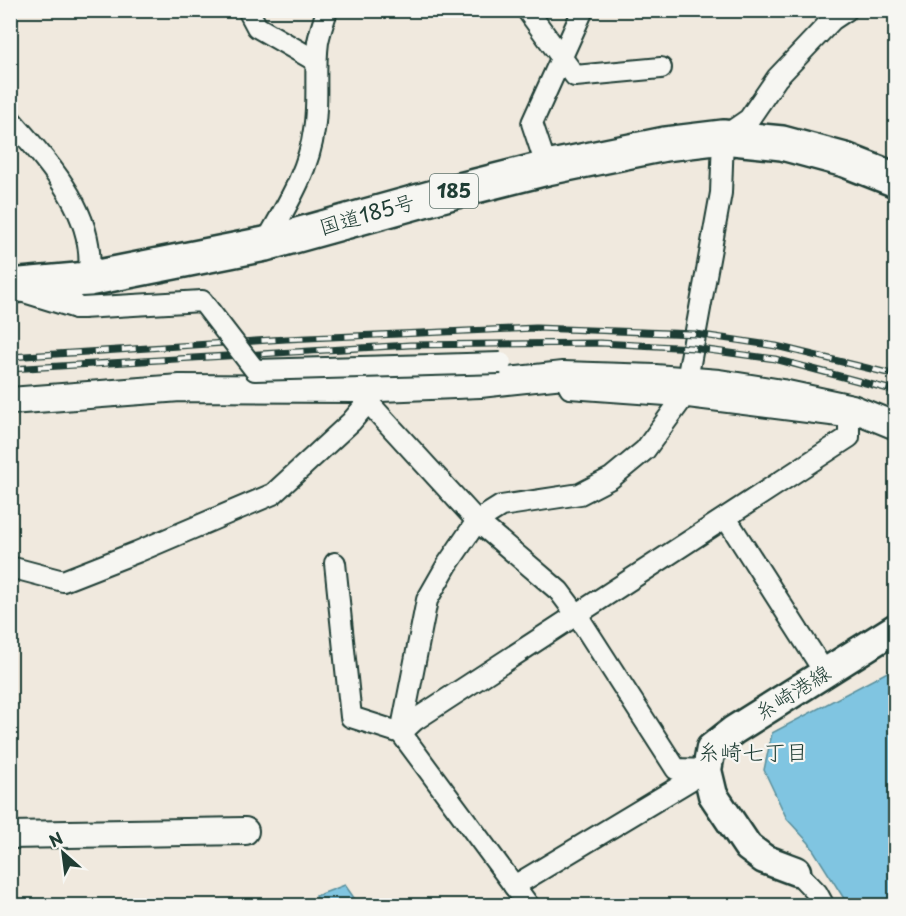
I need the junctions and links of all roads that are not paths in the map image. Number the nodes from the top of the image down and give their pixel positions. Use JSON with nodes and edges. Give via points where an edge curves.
{"nodes":[{"id":1,"x":248,"y":10,"type":"edge"},
{"id":2,"x":327,"y":10,"type":"edge"},
{"id":3,"x":528,"y":10,"type":"edge"},
{"id":4,"x":583,"y":10,"type":"edge"},
{"id":5,"x":847,"y":10,"type":"edge"},
{"id":6,"x":562,"y":58,"type":"junction"},
{"id":7,"x":316,"y":61,"type":"junction"},
{"id":8,"x":661,"y":68,"type":"dead end"},
{"id":9,"x":10,"y":119,"type":"edge"},
{"id":10,"x":723,"y":137,"type":"junction"},
{"id":11,"x":547,"y":168,"type":"junction"},
{"id":12,"x":896,"y":180,"type":"edge"},
{"id":13,"x":265,"y":244,"type":"junction"},
{"id":14,"x":10,"y":287,"type":"edge"},
{"id":15,"x":82,"y":298,"type":"junction"},
{"id":16,"x":524,"y":380,"type":"junction"},
{"id":17,"x":684,"y":388,"type":"junction"},
{"id":18,"x":367,"y":396,"type":"junction"},
{"id":19,"x":10,"y":401,"type":"edge"},
{"id":20,"x":850,"y":413,"type":"junction"},
{"id":21,"x":896,"y":426,"type":"edge"},
{"id":22,"x":726,"y":518,"type":"junction"},
{"id":23,"x":477,"y":521,"type":"junction"},
{"id":24,"x":335,"y":563,"type":"dead end"},
{"id":25,"x":10,"y":567,"type":"edge"},
{"id":26,"x":577,"y":615,"type":"junction"},
{"id":27,"x":896,"y":628,"type":"edge"},
{"id":28,"x":825,"y":673,"type":"junction"},
{"id":29,"x":401,"y":733,"type":"junction"},
{"id":30,"x":707,"y":770,"type":"junction"},
{"id":31,"x":245,"y":831,"type":"dead end"},
{"id":32,"x":10,"y":835,"type":"edge"},
{"id":33,"x":796,"y":871,"type":"joint"},
{"id":34,"x":514,"y":886,"type":"junction"},
{"id":35,"x":529,"y":906,"type":"edge"},
{"id":36,"x":824,"y":906,"type":"edge"}],
"edges":[{"from":1,"to":7,"type":"street","via":[[257,27]]},
{"from":2,"to":7,"type":"street"},
{"from":3,"to":6,"type":"street"},
{"from":4,"to":6,"type":"street"},
{"from":5,"to":10,"type":"street","via":[[832,20],[777,78],[749,119]]},
{"from":6,"to":8,"type":"street","via":[[575,76]]},
{"from":6,"to":11,"type":"street","via":[[532,123]]},
{"from":7,"to":13,"type":"street","via":[[318,91],[307,162]]},
{"from":9,"to":15,"type":"street","via":[[47,161],[77,210],[88,240]]},
{"from":10,"to":11,"type":"highway","name":"国道185号","number":"185","via":[[665,144]]},
{"from":10,"to":12,"type":"highway","name":"国道185号","number":"185","via":[[782,142]]},
{"from":10,"to":17,"type":"street","via":[[721,193]]},
{"from":11,"to":13,"type":"highway","name":"国道185号","number":"185"},
{"from":13,"to":15,"type":"highway","name":"国道185号","number":"185"},
{"from":14,"to":15,"type":"highway","name":"国道185号","number":"185"},
{"from":15,"to":16,"type":"street","bridge":true,"via":[[202,301],[255,370],[501,363]]},
{"from":16,"to":17,"type":"street","via":[[563,375]]},
{"from":16,"to":18,"type":"street"},
{"from":17,"to":20,"type":"street","via":[[751,387]]},
{"from":17,"to":23,"type":"street","via":[[680,402],[645,450],[611,478],[580,494],[501,506]]},
{"from":18,"to":19,"type":"street","via":[[180,388]]},
{"from":18,"to":23,"type":"street"},
{"from":18,"to":25,"type":"street","via":[[351,422],[273,494],[63,581]]},
{"from":20,"to":21,"type":"street"},
{"from":20,"to":22,"type":"street","via":[[849,437]]},
{"from":22,"to":26,"type":"street"},
{"from":22,"to":28,"type":"street"},
{"from":23,"to":26,"type":"street","via":[[559,591]]},
{"from":23,"to":29,"type":"street","via":[[427,600]]},
{"from":24,"to":29,"type":"street","via":[[351,717]]},
{"from":26,"to":29,"type":"street","via":[[415,720]]},
{"from":26,"to":30,"type":"street","via":[[676,769]]},
{"from":27,"to":28,"type":"main road","name":"糸崎港線"},
{"from":28,"to":30,"type":"main road","name":"糸崎港線","via":[[711,748]]},
{"from":29,"to":34,"type":"street"},
{"from":30,"to":33,"type":"main road","via":[[713,795],[748,847],[764,859]]},
{"from":30,"to":34,"type":"street"},
{"from":31,"to":32,"type":"street"},
{"from":33,"to":36,"type":"street"},
{"from":34,"to":35,"type":"street"}]}
